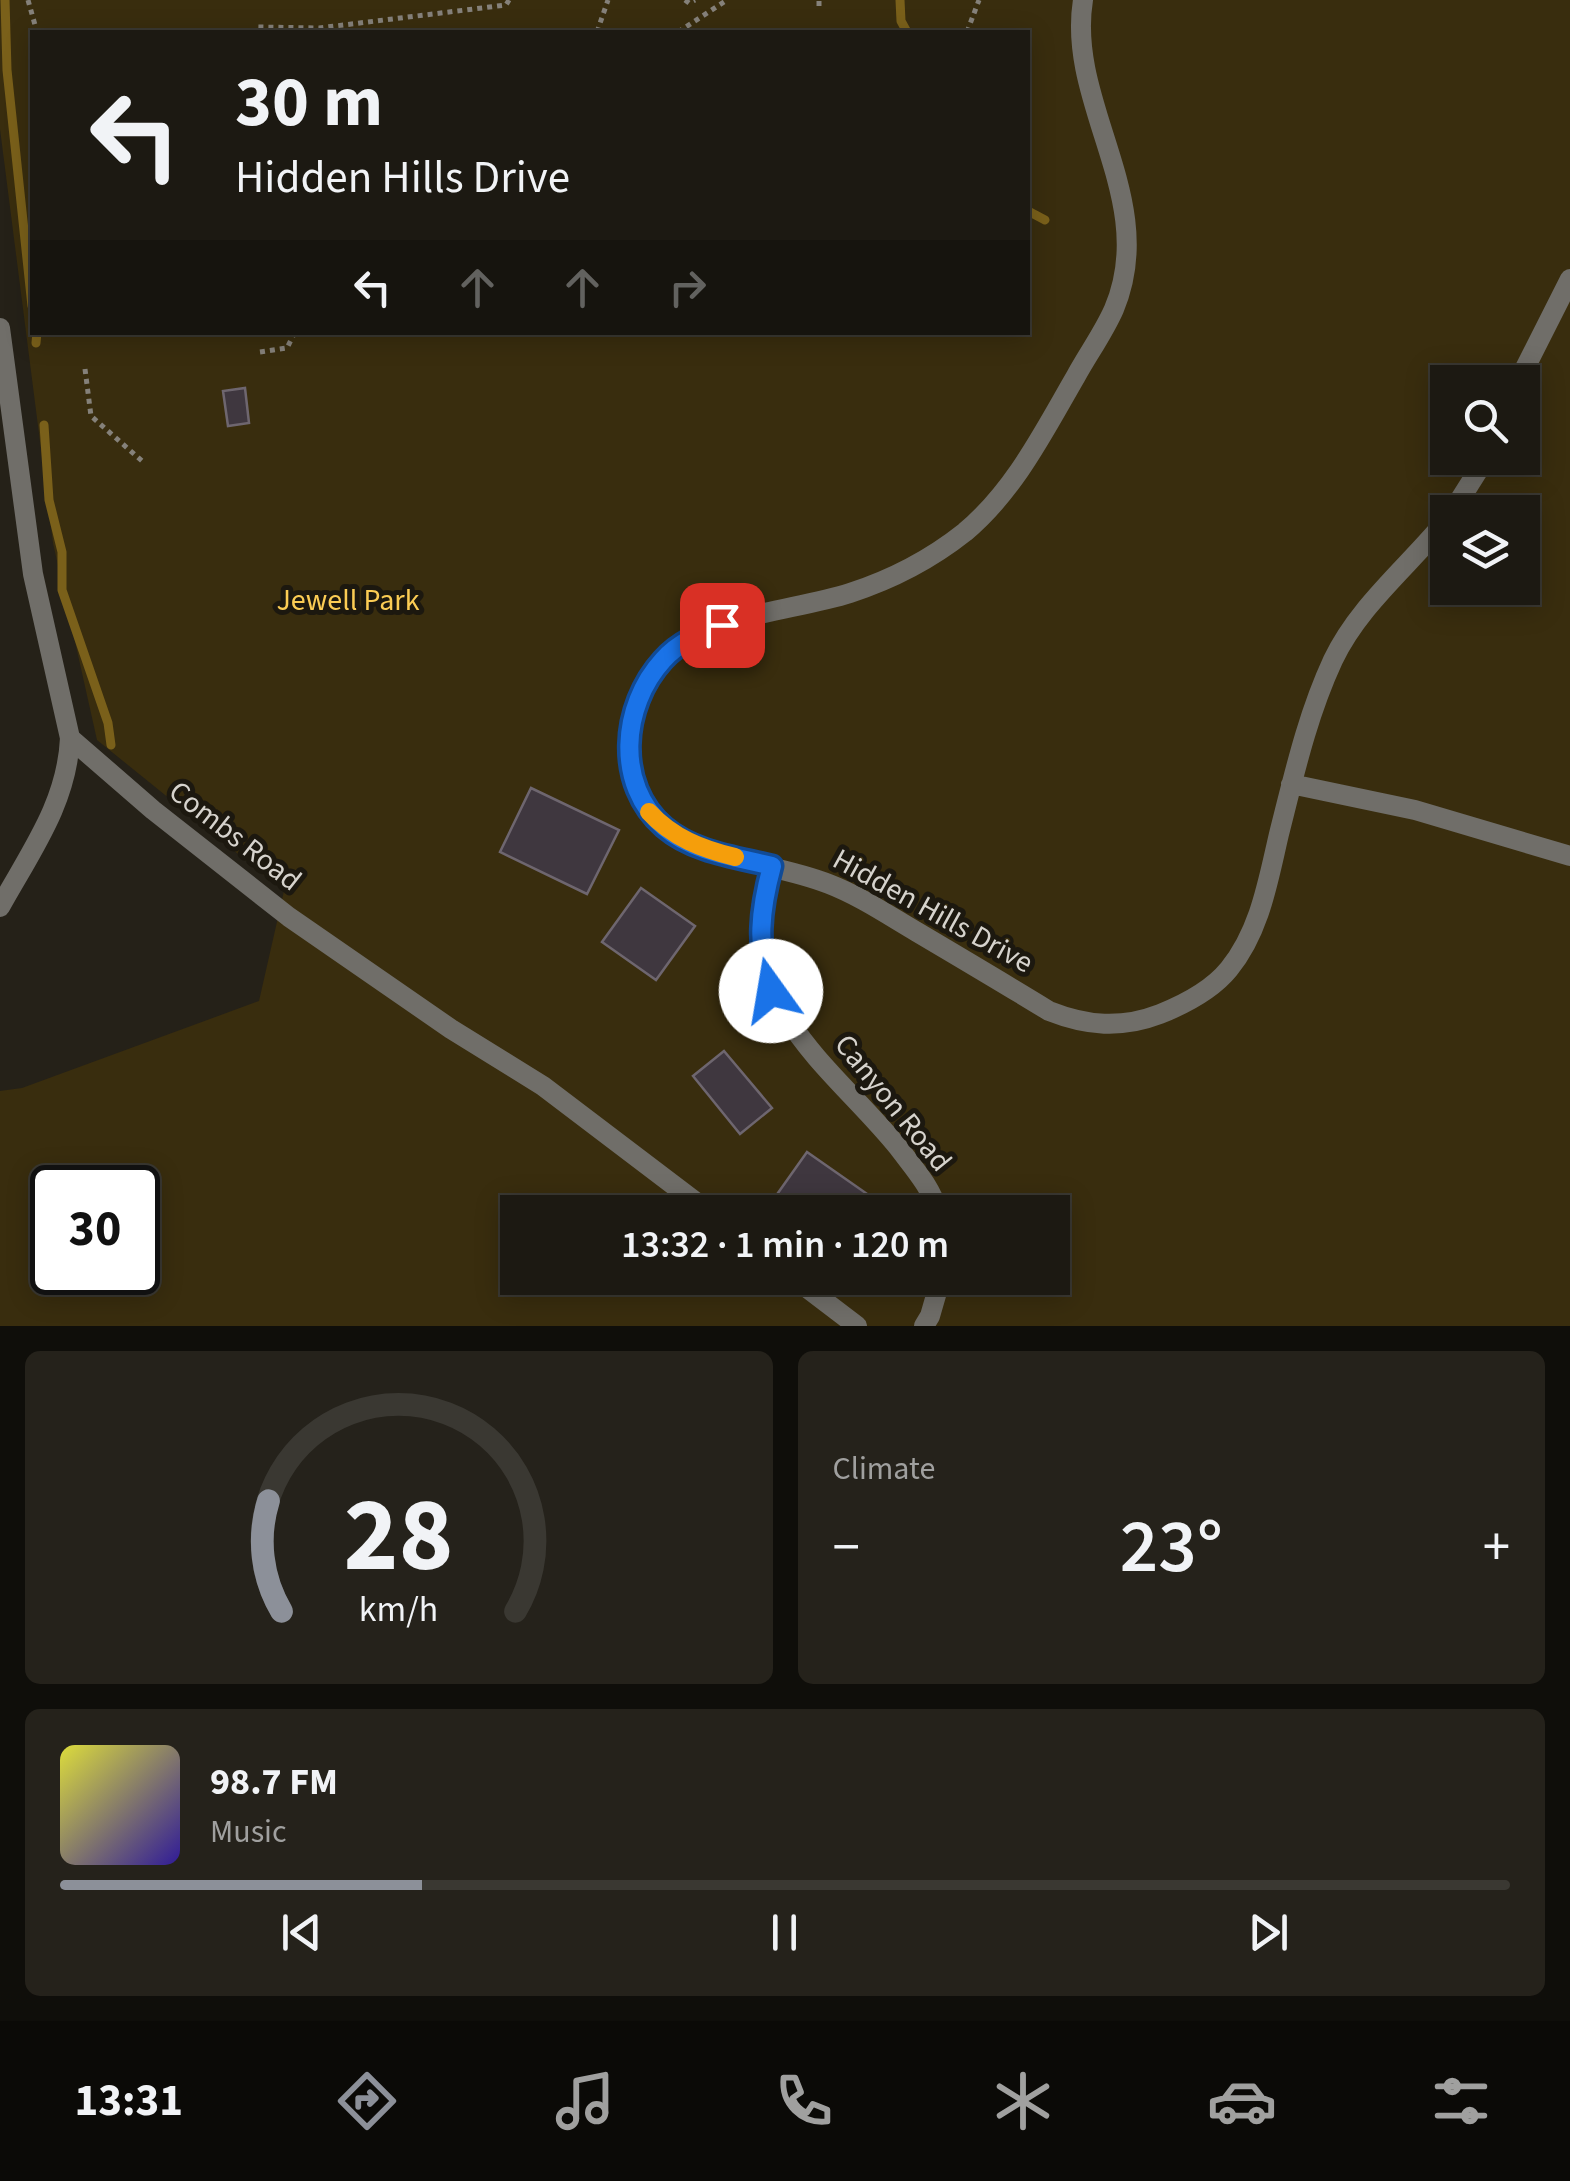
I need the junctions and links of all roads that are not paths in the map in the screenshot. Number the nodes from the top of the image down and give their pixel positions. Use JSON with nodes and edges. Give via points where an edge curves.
{"nodes":[{"id":1,"x":1083,"y":0,"type":"edge"},
{"id":2,"x":1570,"y":279,"type":"edge"},
{"id":3,"x":0,"y":328,"type":"edge"},
{"id":4,"x":1527,"y":365,"type":"edge"},
{"id":5,"x":1430,"y":538,"type":"edge"},
{"id":6,"x":70,"y":738,"type":"junction"},
{"id":7,"x":1292,"y":784,"type":"junction"},
{"id":8,"x":1570,"y":843,"type":"edge"},
{"id":9,"x":1534,"y":845,"type":"junction"},
{"id":10,"x":1570,"y":856,"type":"edge"},
{"id":11,"x":772,"y":866,"type":"junction"},
{"id":12,"x":0,"y":907,"type":"edge"},
{"id":13,"x":687,"y":1195,"type":"edge"},
{"id":14,"x":929,"y":1195,"type":"edge"},
{"id":15,"x":816,"y":1295,"type":"edge"},
{"id":16,"x":936,"y":1295,"type":"edge"},
{"id":17,"x":857,"y":1326,"type":"edge"},
{"id":18,"x":924,"y":1326,"type":"edge"}],
"edges":[{"from":1,"to":11,"type":"street","name":"Hidden Hills Drive","via":[[1084,54],[1126,211],[1126,260],[1114,309],[1034,450],[988,510],[936,551],[848,594],[698,634],[661,662],[640,699],[630,770],[650,814],[688,842]]},
{"from":2,"to":4,"type":"street"},
{"from":3,"to":6,"type":"street","via":[[33,574]]},
{"from":5,"to":7,"type":"street","name":"Hidden Hills Drive","via":[[1334,656]]},
{"from":6,"to":12,"type":"street","via":[[60,799]]},
{"from":6,"to":13,"type":"street","name":"Combs Road","via":[[289,918],[543,1086]]},
{"from":7,"to":9,"type":"street"},
{"from":7,"to":11,"type":"street","name":"Hidden Hills Drive","via":[[1242,952],[1205,991],[1124,1024],[1076,1022],[1049,1011],[856,897]]},
{"from":8,"to":9,"type":"street"},
{"from":9,"to":10,"type":"street"},
{"from":11,"to":14,"type":"street","name":"Canyon Road","via":[[760,937],[771,991],[787,1021],[917,1171]]},
{"from":15,"to":17,"type":"street"},
{"from":16,"to":18,"type":"street"}]}
